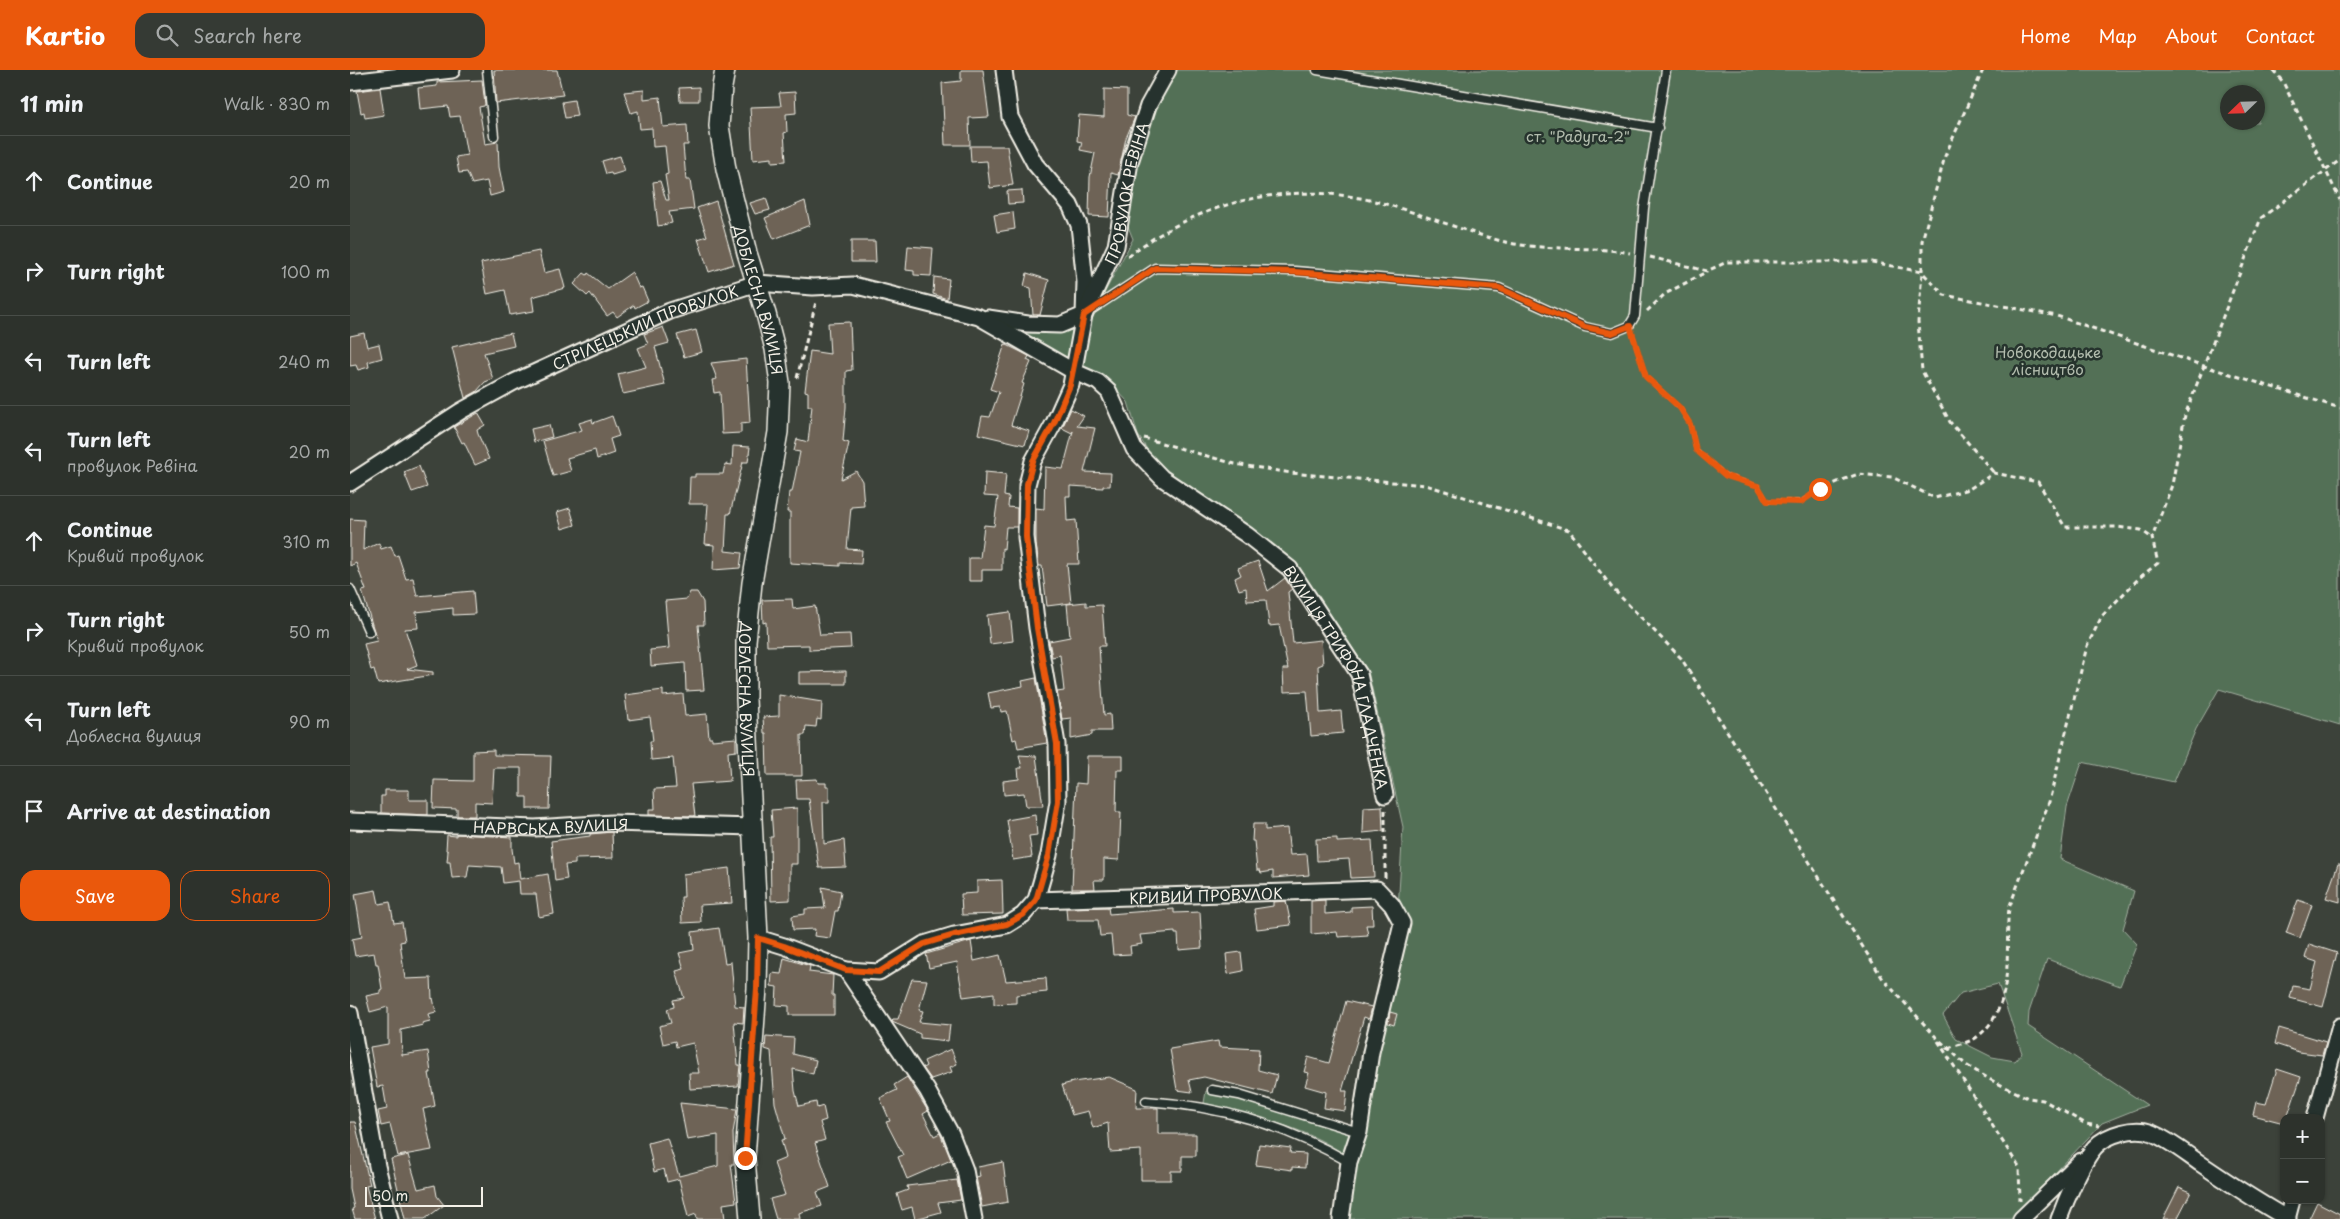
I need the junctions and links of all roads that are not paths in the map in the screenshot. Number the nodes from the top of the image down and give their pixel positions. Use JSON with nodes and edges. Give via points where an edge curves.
{"nodes":[{"id":1,"x":452,"y":70,"type":"edge"},
{"id":2,"x":487,"y":70,"type":"edge"},
{"id":3,"x":725,"y":70,"type":"edge"},
{"id":4,"x":1004,"y":70,"type":"edge"},
{"id":5,"x":1168,"y":70,"type":"edge"},
{"id":6,"x":1318,"y":70,"type":"edge"},
{"id":7,"x":1666,"y":70,"type":"edge"},
{"id":8,"x":350,"y":82,"type":"edge"},
{"id":9,"x":1658,"y":128,"type":"junction"},
{"id":10,"x":494,"y":136,"type":"dead end"},
{"id":11,"x":757,"y":283,"type":"junction"},
{"id":12,"x":1084,"y":315,"type":"junction"},
{"id":13,"x":979,"y":317,"type":"junction"},
{"id":14,"x":1073,"y":371,"type":"junction"},
{"id":15,"x":350,"y":483,"type":"edge"},
{"id":16,"x":350,"y":589,"type":"edge"},
{"id":17,"x":369,"y":632,"type":"dead end"},
{"id":18,"x":1385,"y":795,"type":"road end"},
{"id":19,"x":350,"y":821,"type":"edge"},
{"id":20,"x":753,"y":827,"type":"junction"},
{"id":21,"x":1036,"y":900,"type":"junction"},
{"id":22,"x":758,"y":938,"type":"junction"},
{"id":23,"x":846,"y":970,"type":"junction"},
{"id":24,"x":350,"y":1013,"type":"edge"},
{"id":25,"x":2340,"y":1026,"type":"edge"},
{"id":26,"x":1212,"y":1090,"type":"dead end"},
{"id":27,"x":1146,"y":1101,"type":"dead end"},
{"id":28,"x":2316,"y":1114,"type":"edge"},
{"id":29,"x":1359,"y":1132,"type":"junction"},
{"id":30,"x":2095,"y":1147,"type":"junction"},
{"id":31,"x":1349,"y":1162,"type":"junction"},
{"id":32,"x":2291,"y":1204,"type":"edge"},
{"id":33,"x":2021,"y":1215,"type":"edge"},
{"id":34,"x":390,"y":1219,"type":"edge"},
{"id":35,"x":750,"y":1219,"type":"edge"},
{"id":36,"x":974,"y":1219,"type":"edge"},
{"id":37,"x":1341,"y":1219,"type":"edge"},
{"id":38,"x":2059,"y":1219,"type":"edge"},
{"id":39,"x":2288,"y":1219,"type":"edge"}],
"edges":[{"from":1,"to":8,"type":"street"},
{"from":2,"to":10,"type":"lane"},
{"from":3,"to":11,"type":"street","name":"ДОБЛЕСНА ВУЛИЦЯ","via":[[719,126],[737,216]]},
{"from":4,"to":12,"type":"street","name":"ПРОВУЛОК РЕВІНА","via":[[1010,117],[1035,164],[1070,205],[1079,225],[1086,282]]},
{"from":5,"to":12,"type":"street","name":"ПРОВУЛОК РЕВІНА","via":[[1148,106],[1130,162],[1116,246]]},
{"from":6,"to":9,"type":"lane"},
{"from":7,"to":9,"type":"lane"},
{"from":9,"to":12,"type":"lane","via":[[1644,208],[1634,316],[1630,326],[1612,333],[1585,327],[1499,288],[1295,272],[1155,268]]},
{"from":11,"to":13,"type":"street","name":"СТРІЛЕЦЬКИЙ ПРОВУЛОК","via":[[822,287],[853,284]]},
{"from":11,"to":15,"type":"street","name":"СТРІЛЕЦЬКИЙ ПРОВУЛОК","via":[[670,311],[514,382],[461,411]]},
{"from":11,"to":20,"type":"street","name":"ДОБЛЕСНА ВУЛИЦЯ","via":[[775,349],[780,384],[778,432],[752,583],[746,641]]},
{"from":12,"to":13,"type":"street","via":[[1060,325]]},
{"from":12,"to":14,"type":"street","name":"ПРОВУЛОК РЕВІНА"},
{"from":13,"to":14,"type":"street","name":"СТРІЛЕЦЬКИЙ ПРОВУЛОК"},
{"from":14,"to":18,"type":"street","name":"ВУЛИЦЯ ТРИФОНА ГЛАДЧЕНКА","via":[[1098,382],[1109,392],[1134,449],[1162,478],[1290,568],[1360,674]]},
{"from":14,"to":21,"type":"street","via":[[1054,423],[1033,461],[1027,484],[1026,537],[1037,628],[1057,744],[1058,801],[1049,855]]},
{"from":16,"to":17,"type":"lane"},
{"from":19,"to":20,"type":"street","name":"НАРВСЬКА ВУЛИЦЯ","via":[[535,828],[612,823]]},
{"from":20,"to":22,"type":"street","name":"ДОБЛЕСНА ВУЛИЦЯ"},
{"from":21,"to":23,"type":"street","via":[[1023,915],[1007,924],[924,944],[879,972]]},
{"from":21,"to":29,"type":"street","name":"КРИВИЙ ПРОВУЛОК","via":[[1377,889],[1392,905],[1402,923],[1371,1052]]},
{"from":22,"to":23,"type":"street"},
{"from":22,"to":35,"type":"street","name":"ДОБЛЕСНА ВУЛИЦЯ","via":[[745,1158]]},
{"from":23,"to":36,"type":"street","via":[[927,1090],[951,1134],[965,1170]]},
{"from":24,"to":34,"type":"street","via":[[377,1166]]},
{"from":25,"to":28,"type":"street"},
{"from":26,"to":29,"type":"lane","via":[[1239,1095]]},
{"from":27,"to":31,"type":"lane","via":[[1198,1106],[1242,1116],[1280,1128]]},
{"from":29,"to":31,"type":"street"},
{"from":30,"to":33,"type":"street"},
{"from":30,"to":38,"type":"street"},
{"from":30,"to":39,"type":"street","via":[[2116,1134],[2151,1132]]},
{"from":31,"to":37,"type":"street"},
{"from":32,"to":39,"type":"street"}]}
